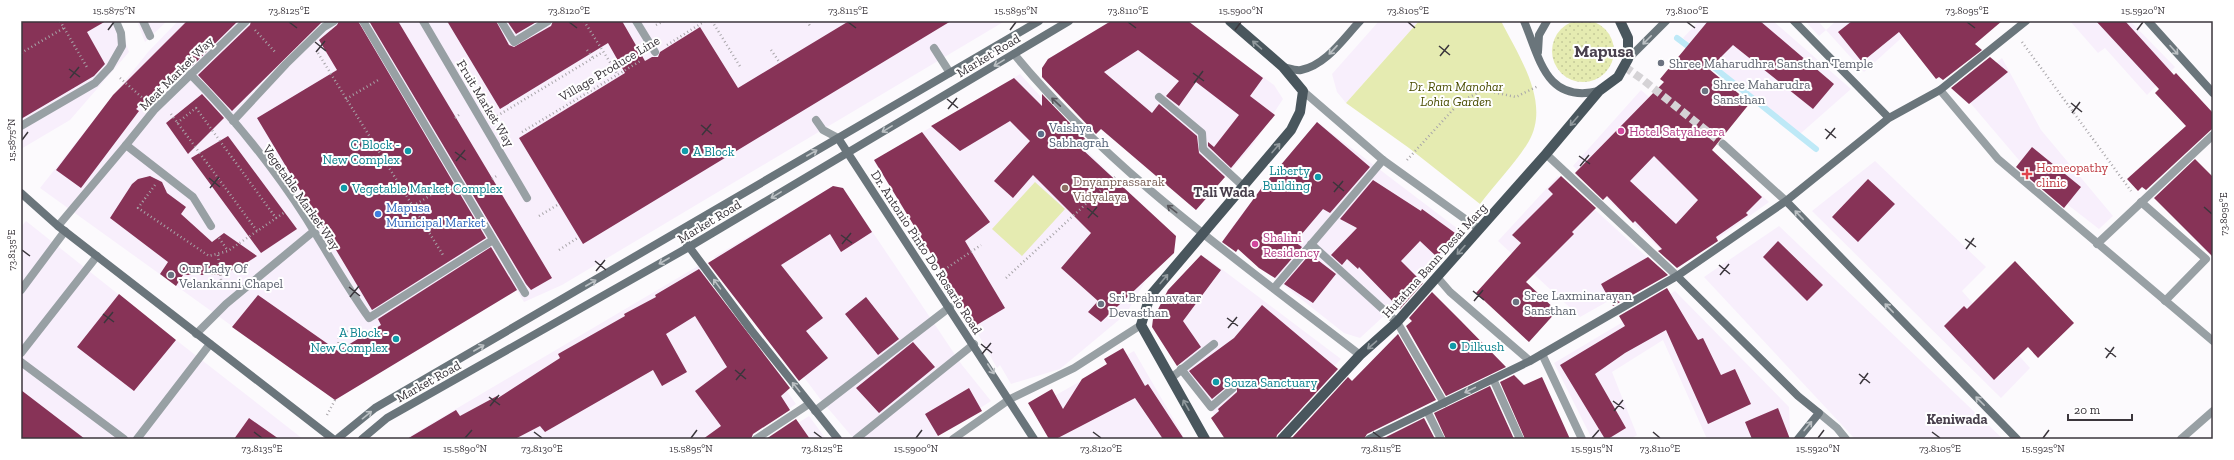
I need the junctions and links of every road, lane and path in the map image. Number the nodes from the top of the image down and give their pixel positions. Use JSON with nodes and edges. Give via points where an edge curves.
{"nodes":[{"id":1,"x":60,"y":21,"type":"edge"},
{"id":2,"x":116,"y":21,"type":"edge"},
{"id":3,"x":143,"y":21,"type":"edge"},
{"id":4,"x":246,"y":21,"type":"edge"},
{"id":5,"x":334,"y":21,"type":"edge"},
{"id":6,"x":362,"y":21,"type":"edge"},
{"id":7,"x":423,"y":21,"type":"edge"},
{"id":8,"x":501,"y":21,"type":"edge"},
{"id":9,"x":548,"y":21,"type":"edge"},
{"id":10,"x":584,"y":21,"type":"edge"},
{"id":11,"x":636,"y":21,"type":"edge"},
{"id":12,"x":705,"y":21,"type":"edge"},
{"id":13,"x":712,"y":21,"type":"edge"},
{"id":14,"x":807,"y":21,"type":"edge"},
{"id":15,"x":1039,"y":21,"type":"edge"},
{"id":16,"x":1069,"y":21,"type":"edge"},
{"id":17,"x":1230,"y":21,"type":"edge"},
{"id":18,"x":1360,"y":21,"type":"edge"},
{"id":19,"x":1524,"y":21,"type":"edge"},
{"id":20,"x":1547,"y":21,"type":"edge"},
{"id":21,"x":1620,"y":21,"type":"edge"},
{"id":22,"x":1666,"y":21,"type":"edge"},
{"id":23,"x":1794,"y":21,"type":"edge"},
{"id":24,"x":2026,"y":21,"type":"edge"},
{"id":25,"x":2148,"y":21,"type":"edge"},
{"id":26,"x":810,"y":26,"type":"dead end"},
{"id":27,"x":64,"y":28,"type":"junction"},
{"id":28,"x":254,"y":28,"type":"dead end"},
{"id":29,"x":2014,"y":31,"type":"junction"},
{"id":30,"x":150,"y":36,"type":"dead end"},
{"id":31,"x":310,"y":41,"type":"junction"},
{"id":32,"x":934,"y":48,"type":"dead end"},
{"id":33,"x":587,"y":50,"type":"dead end"},
{"id":34,"x":772,"y":50,"type":"dead end"},
{"id":35,"x":603,"y":52,"type":"junction"},
{"id":36,"x":655,"y":52,"type":"junction"},
{"id":37,"x":21,"y":53,"type":"edge"},
{"id":38,"x":1538,"y":53,"type":"junction"},
{"id":39,"x":1014,"y":54,"type":"junction"},
{"id":40,"x":593,"y":58,"type":"junction"},
{"id":41,"x":1628,"y":59,"type":"junction"},
{"id":42,"x":780,"y":63,"type":"dead end"},
{"id":43,"x":286,"y":64,"type":"junction"},
{"id":44,"x":1283,"y":67,"type":"junction"},
{"id":45,"x":741,"y":68,"type":"dead end"},
{"id":46,"x":392,"y":72,"type":"junction"},
{"id":47,"x":950,"y":73,"type":"junction"},
{"id":48,"x":190,"y":74,"type":"junction"},
{"id":49,"x":618,"y":75,"type":"junction"},
{"id":50,"x":120,"y":78,"type":"dead end"},
{"id":51,"x":95,"y":83,"type":"junction"},
{"id":52,"x":1538,"y":86,"type":"dead end"},
{"id":53,"x":1940,"y":90,"type":"junction"},
{"id":54,"x":1303,"y":91,"type":"junction"},
{"id":55,"x":1599,"y":91,"type":"junction"},
{"id":56,"x":2213,"y":93,"type":"edge"},
{"id":57,"x":1159,"y":97,"type":"dead end"},
{"id":58,"x":346,"y":99,"type":"junction"},
{"id":59,"x":155,"y":109,"type":"junction"},
{"id":60,"x":167,"y":110,"type":"dead end"},
{"id":61,"x":1889,"y":118,"type":"junction"},
{"id":62,"x":816,"y":120,"type":"dead end"},
{"id":63,"x":233,"y":121,"type":"junction"},
{"id":64,"x":177,"y":123,"type":"junction"},
{"id":65,"x":484,"y":124,"type":"junction"},
{"id":66,"x":21,"y":126,"type":"edge"},
{"id":67,"x":522,"y":132,"type":"dead end"},
{"id":68,"x":2213,"y":135,"type":"edge"},
{"id":69,"x":838,"y":138,"type":"junction"},
{"id":70,"x":1723,"y":144,"type":"tunnel mouth"},
{"id":71,"x":126,"y":146,"type":"junction"},
{"id":72,"x":847,"y":153,"type":"junction"},
{"id":73,"x":1546,"y":154,"type":"junction"},
{"id":74,"x":1383,"y":160,"type":"junction"},
{"id":75,"x":1123,"y":168,"type":"junction"},
{"id":76,"x":1398,"y":171,"type":"junction"},
{"id":77,"x":456,"y":180,"type":"junction"},
{"id":78,"x":1243,"y":186,"type":"junction"},
{"id":79,"x":21,"y":193,"type":"edge"},
{"id":80,"x":528,"y":198,"type":"dead end"},
{"id":81,"x":1786,"y":201,"type":"junction"},
{"id":82,"x":2141,"y":202,"type":"junction"},
{"id":83,"x":559,"y":204,"type":"dead end"},
{"id":84,"x":413,"y":206,"type":"junction"},
{"id":85,"x":539,"y":216,"type":"dead end"},
{"id":86,"x":276,"y":218,"type":"dead end"},
{"id":87,"x":58,"y":226,"type":"junction"},
{"id":88,"x":211,"y":226,"type":"dead end"},
{"id":89,"x":1479,"y":230,"type":"junction"},
{"id":90,"x":65,"y":231,"type":"junction"},
{"id":91,"x":257,"y":231,"type":"dead end"},
{"id":92,"x":314,"y":231,"type":"junction"},
{"id":93,"x":678,"y":232,"type":"junction"},
{"id":94,"x":1202,"y":234,"type":"junction"},
{"id":95,"x":579,"y":237,"type":"dead end"},
{"id":96,"x":493,"y":240,"type":"junction"},
{"id":97,"x":1311,"y":244,"type":"junction"},
{"id":98,"x":2097,"y":244,"type":"junction"},
{"id":99,"x":981,"y":245,"type":"dead end"},
{"id":100,"x":689,"y":247,"type":"junction"},
{"id":101,"x":559,"y":250,"type":"dead end"},
{"id":102,"x":218,"y":255,"type":"dead end"},
{"id":103,"x":97,"y":256,"type":"junction"},
{"id":104,"x":450,"y":267,"type":"junction"},
{"id":105,"x":1677,"y":276,"type":"junction"},
{"id":106,"x":1437,"y":277,"type":"junction"},
{"id":107,"x":930,"y":278,"type":"junction"},
{"id":108,"x":1006,"y":278,"type":"dead end"},
{"id":109,"x":1274,"y":288,"type":"junction"},
{"id":110,"x":21,"y":290,"type":"edge"},
{"id":111,"x":525,"y":293,"type":"dead end"},
{"id":112,"x":2165,"y":301,"type":"junction"},
{"id":113,"x":226,"y":304,"type":"junction"},
{"id":114,"x":950,"y":306,"type":"junction"},
{"id":115,"x":369,"y":318,"type":"junction"},
{"id":116,"x":1397,"y":322,"type":"junction"},
{"id":117,"x":1141,"y":325,"type":"junction"},
{"id":118,"x":196,"y":334,"type":"junction"},
{"id":119,"x":2213,"y":341,"type":"edge"},
{"id":120,"x":210,"y":344,"type":"junction"},
{"id":121,"x":974,"y":344,"type":"junction"},
{"id":122,"x":1214,"y":344,"type":"dead end"},
{"id":123,"x":338,"y":350,"type":"dead end"},
{"id":124,"x":21,"y":353,"type":"edge"},
{"id":125,"x":1542,"y":354,"type":"junction"},
{"id":126,"x":1360,"y":355,"type":"junction"},
{"id":127,"x":1530,"y":361,"type":"junction"},
{"id":128,"x":21,"y":362,"type":"edge"},
{"id":129,"x":1181,"y":370,"type":"junction"},
{"id":130,"x":1171,"y":378,"type":"junction"},
{"id":131,"x":1493,"y":379,"type":"junction"},
{"id":132,"x":1233,"y":388,"type":"dead end"},
{"id":133,"x":1010,"y":399,"type":"junction"},
{"id":134,"x":1444,"y":403,"type":"junction"},
{"id":135,"x":809,"y":404,"type":"junction"},
{"id":136,"x":815,"y":411,"type":"junction"},
{"id":137,"x":1427,"y":411,"type":"junction"},
{"id":138,"x":2213,"y":411,"type":"edge"},
{"id":139,"x":1819,"y":413,"type":"junction"},
{"id":140,"x":1283,"y":438,"type":"edge"},
{"id":141,"x":124,"y":439,"type":"edge"},
{"id":142,"x":137,"y":439,"type":"edge"},
{"id":143,"x":333,"y":439,"type":"edge"},
{"id":144,"x":337,"y":439,"type":"edge"},
{"id":145,"x":362,"y":439,"type":"edge"},
{"id":146,"x":756,"y":439,"type":"edge"},
{"id":147,"x":838,"y":439,"type":"edge"},
{"id":148,"x":856,"y":439,"type":"edge"},
{"id":149,"x":953,"y":439,"type":"edge"},
{"id":150,"x":1034,"y":439,"type":"edge"},
{"id":151,"x":1205,"y":439,"type":"edge"},
{"id":152,"x":1368,"y":439,"type":"edge"},
{"id":153,"x":1441,"y":439,"type":"edge"},
{"id":154,"x":1520,"y":439,"type":"edge"},
{"id":155,"x":1582,"y":439,"type":"edge"},
{"id":156,"x":1798,"y":439,"type":"edge"},
{"id":157,"x":1846,"y":439,"type":"edge"},
{"id":158,"x":2017,"y":439,"type":"edge"},
{"id":159,"x":2181,"y":439,"type":"edge"}],
"edges":[{"from":1,"to":27,"type":"path"},
{"from":2,"to":51,"type":"street","via":[[121,33],[122,46],[110,67]]},
{"from":3,"to":30,"type":"street"},
{"from":4,"to":48,"type":"street","name":"Meat Market Way"},
{"from":5,"to":31,"type":"street"},
{"from":6,"to":46,"type":"street"},
{"from":7,"to":65,"type":"street","name":"Fruit Market Way"},
{"from":8,"to":9,"type":"street","via":[[514,42]]},
{"from":10,"to":35,"type":"path"},
{"from":11,"to":36,"type":"street"},
{"from":12,"to":36,"type":"path","name":"Village Produce Line"},
{"from":13,"to":45,"type":"path"},
{"from":14,"to":26,"type":"path"},
{"from":15,"to":47,"type":"street","name":"Market Road"},
{"from":16,"to":39,"type":"street","name":"Market Road"},
{"from":44,"to":17,"type":"main road","one_way":true},
{"from":18,"to":44,"type":"street","one_way":true,"via":[[1328,55],[1313,65],[1300,71]]},
{"from":19,"to":38,"type":"street"},
{"from":20,"to":38,"type":"street","via":[[1539,35]]},
{"from":21,"to":41,"type":"main road","via":[[1628,38]]},
{"from":22,"to":41,"type":"street","one_way":true},
{"from":23,"to":61,"type":"street"},
{"from":24,"to":29,"type":"street"},
{"from":25,"to":56,"type":"street","one_way":true},
{"from":27,"to":37,"type":"path"},
{"from":27,"to":51,"type":"path"},
{"from":28,"to":43,"type":"path"},
{"from":29,"to":53,"type":"street"},
{"from":29,"to":82,"type":"path","via":[[2118,175]]},
{"from":31,"to":43,"type":"street"},
{"from":31,"to":58,"type":"path"},
{"from":32,"to":47,"type":"street"},
{"from":33,"to":40,"type":"path"},
{"from":34,"to":42,"type":"path"},
{"from":35,"to":40,"type":"path"},
{"from":35,"to":49,"type":"path"},
{"from":36,"to":49,"type":"path","name":"Village Produce Line"},
{"from":38,"to":55,"type":"street","via":[[1543,70],[1554,84],[1570,92],[1588,94]]},
{"from":39,"to":72,"type":"street","name":"Market Road","one_way":true},
{"from":75,"to":39,"type":"street","one_way":true,"via":[[1049,96]]},
{"from":40,"to":65,"type":"path"},
{"from":41,"to":55,"type":"main road","name":"Hutatma Bann Desai Marg","via":[[1618,77]]},
{"from":43,"to":63,"type":"street"},
{"from":44,"to":54,"type":"main road"},
{"from":46,"to":58,"type":"path"},
{"from":46,"to":77,"type":"street"},
{"from":47,"to":69,"type":"street","name":"Market Road"},
{"from":48,"to":59,"type":"street","name":"Meat Market Way"},
{"from":48,"to":63,"type":"street","name":"Vegetable Market Way"},
{"from":49,"to":67,"type":"path","name":"Village Produce Line"},
{"from":50,"to":59,"type":"path"},
{"from":51,"to":66,"type":"street"},
{"from":52,"to":76,"type":"path","via":[[1516,97],[1483,90],[1460,102]]},
{"from":53,"to":61,"type":"street"},
{"from":53,"to":98,"type":"street","via":[[1998,159]]},
{"from":54,"to":74,"type":"street"},
{"from":78,"to":54,"type":"main road","one_way":true,"via":[[1292,130],[1300,112]]},
{"from":55,"to":73,"type":"main road","name":"Hutatma Bann Desai Marg","one_way":true},
{"from":57,"to":78,"type":"street","via":[[1202,133],[1203,149]]},
{"from":58,"to":84,"type":"path"},
{"from":59,"to":71,"type":"street","name":"Meat Market Way"},
{"from":60,"to":64,"type":"path"},
{"from":61,"to":81,"type":"street"},
{"from":62,"to":69,"type":"street","via":[[823,130]]},
{"from":63,"to":92,"type":"street","name":"Vegetable Market Way"},
{"from":64,"to":86,"type":"path","via":[[196,108]]},
{"from":64,"to":91,"type":"path"},
{"from":65,"to":80,"type":"street","name":"Fruit Market Way"},
{"from":68,"to":82,"type":"street"},
{"from":69,"to":72,"type":"street","name":"Dr. Antonio Pinto Do Rosario Road"},
{"from":93,"to":69,"type":"street","name":"Market Road","one_way":true},
{"from":70,"to":81,"type":"street"},
{"from":71,"to":87,"type":"street","name":"Meat Market Way"},
{"from":71,"to":88,"type":"street","via":[[193,197]]},
{"from":72,"to":100,"type":"street","name":"Market Road","one_way":true},
{"from":72,"to":107,"type":"street","name":"Dr. Antonio Pinto Do Rosario Road"},
{"from":73,"to":89,"type":"main road","name":"Hutatma Bann Desai Marg"},
{"from":73,"to":105,"type":"street"},
{"from":74,"to":76,"type":"street"},
{"from":74,"to":97,"type":"street"},
{"from":94,"to":75,"type":"street","one_way":true},
{"from":75,"to":108,"type":"path"},
{"from":76,"to":89,"type":"street"},
{"from":77,"to":84,"type":"path"},
{"from":77,"to":96,"type":"street"},
{"from":78,"to":94,"type":"main road"},
{"from":79,"to":87,"type":"street"},
{"from":81,"to":105,"type":"street"},
{"from":158,"to":81,"type":"street","one_way":true},
{"from":82,"to":98,"type":"street"},
{"from":82,"to":112,"type":"street","via":[[2206,259]]},
{"from":83,"to":85,"type":"path"},
{"from":84,"to":104,"type":"path"},
{"from":87,"to":90,"type":"street"},
{"from":89,"to":106,"type":"main road","name":"Hutatma Bann Desai Marg","one_way":true},
{"from":90,"to":103,"type":"street"},
{"from":90,"to":110,"type":"street"},
{"from":92,"to":113,"type":"street"},
{"from":92,"to":115,"type":"street","name":"Vegetable Market Way"},
{"from":93,"to":100,"type":"street"},
{"from":144,"to":93,"type":"street","name":"Market Road","one_way":true,"via":[[375,408]]},
{"from":94,"to":109,"type":"street"},
{"from":117,"to":94,"type":"main road","one_way":true,"via":[[1150,296]]},
{"from":95,"to":101,"type":"path"},
{"from":96,"to":104,"type":"street"},
{"from":96,"to":111,"type":"street"},
{"from":97,"to":109,"type":"street"},
{"from":97,"to":116,"type":"street"},
{"from":98,"to":112,"type":"street"},
{"from":99,"to":107,"type":"path"},
{"from":135,"to":100,"type":"street","one_way":true},
{"from":100,"to":145,"type":"street","name":"Market Road","one_way":true,"via":[[388,418]]},
{"from":102,"to":113,"type":"path"},
{"from":103,"to":118,"type":"street"},
{"from":103,"to":124,"type":"street"},
{"from":104,"to":115,"type":"street"},
{"from":105,"to":125,"type":"street"},
{"from":105,"to":139,"type":"street","via":[[1798,396]]},
{"from":106,"to":116,"type":"main road","name":"Hutatma Bann Desai Marg"},
{"from":106,"to":127,"type":"street","via":[[1450,292]]},
{"from":107,"to":114,"type":"street","name":"Dr. Antonio Pinto Do Rosario Road"},
{"from":109,"to":126,"type":"street"},
{"from":112,"to":119,"type":"street"},
{"from":113,"to":118,"type":"street"},
{"from":114,"to":121,"type":"street","name":"Dr. Antonio Pinto Do Rosario Road"},
{"from":114,"to":136,"type":"street"},
{"from":115,"to":123,"type":"path","via":[[339,336]]},
{"from":116,"to":126,"type":"main road","name":"Hutatma Bann Desai Marg","one_way":true},
{"from":116,"to":134,"type":"street"},
{"from":117,"to":130,"type":"main road"},
{"from":117,"to":133,"type":"street","via":[[1074,368]]},
{"from":118,"to":120,"type":"street"},
{"from":120,"to":142,"type":"street"},
{"from":120,"to":143,"type":"street"},
{"from":121,"to":133,"type":"street","name":"Dr. Antonio Pinto Do Rosario Road","one_way":true},
{"from":121,"to":148,"type":"street"},
{"from":122,"to":129,"type":"street"},
{"from":125,"to":127,"type":"street"},
{"from":125,"to":155,"type":"street"},
{"from":126,"to":140,"type":"main road","name":"Hutatma Bann Desai Marg"},
{"from":127,"to":131,"type":"street"},
{"from":128,"to":141,"type":"street"},
{"from":129,"to":130,"type":"street"},
{"from":129,"to":132,"type":"street","via":[[1211,407]]},
{"from":151,"to":130,"type":"main road","one_way":true},
{"from":131,"to":134,"type":"street","one_way":true},
{"from":131,"to":154,"type":"street"},
{"from":133,"to":149,"type":"street"},
{"from":133,"to":150,"type":"street","name":"Dr. Antonio Pinto Do Rosario Road"},
{"from":134,"to":137,"type":"street"},
{"from":135,"to":136,"type":"street"},
{"from":135,"to":146,"type":"street"},
{"from":136,"to":147,"type":"street"},
{"from":137,"to":152,"type":"street"},
{"from":137,"to":153,"type":"street"},
{"from":138,"to":159,"type":"street"},
{"from":156,"to":139,"type":"street","one_way":true},
{"from":139,"to":157,"type":"street"}]}
